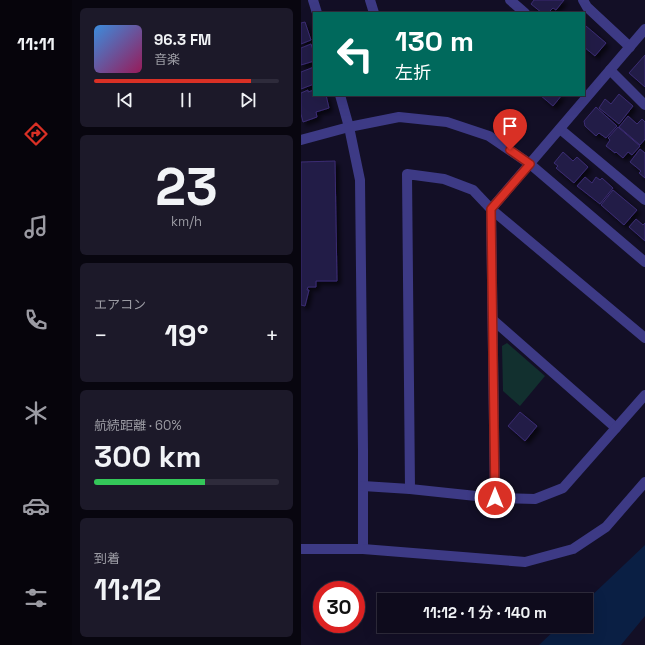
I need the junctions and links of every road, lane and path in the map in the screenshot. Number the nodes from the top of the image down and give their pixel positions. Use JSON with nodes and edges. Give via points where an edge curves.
{"nodes":[{"id":1,"x":313,"y":0,"type":"edge"},
{"id":2,"x":370,"y":0,"type":"edge"},
{"id":3,"x":510,"y":0,"type":"edge"},
{"id":4,"x":583,"y":0,"type":"edge"},
{"id":5,"x":317,"y":12,"type":"edge"},
{"id":6,"x":374,"y":12,"type":"edge"},
{"id":7,"x":524,"y":12,"type":"edge"},
{"id":8,"x":645,"y":29,"type":"edge"},
{"id":9,"x":630,"y":46,"type":"junction"},
{"id":10,"x":610,"y":70,"type":"junction"},
{"id":11,"x":340,"y":96,"type":"edge"},
{"id":12,"x":645,"y":105,"type":"edge"},
{"id":13,"x":349,"y":127,"type":"junction"},
{"id":14,"x":560,"y":129,"type":"junction"},
{"id":15,"x":301,"y":140,"type":"edge"},
{"id":16,"x":530,"y":164,"type":"junction"},
{"id":17,"x":645,"y":200,"type":"edge"},
{"id":18,"x":491,"y":209,"type":"junction"},
{"id":19,"x":645,"y":262,"type":"edge"},
{"id":20,"x":493,"y":320,"type":"junction"},
{"id":21,"x":645,"y":338,"type":"edge"},
{"id":22,"x":645,"y":395,"type":"edge"},
{"id":23,"x":617,"y":428,"type":"junction"},
{"id":24,"x":645,"y":482,"type":"edge"},
{"id":25,"x":363,"y":486,"type":"junction"},
{"id":26,"x":410,"y":489,"type":"junction"},
{"id":27,"x":495,"y":498,"type":"junction"},
{"id":28,"x":301,"y":549,"type":"edge"},
{"id":29,"x":363,"y":549,"type":"junction"}],
"edges":[{"from":1,"to":5,"type":"street"},
{"from":2,"to":6,"type":"street"},
{"from":3,"to":7,"type":"street"},
{"from":4,"to":9,"type":"street","via":[[587,7]]},
{"from":8,"to":9,"type":"street"},
{"from":9,"to":10,"type":"street"},
{"from":10,"to":12,"type":"street"},
{"from":10,"to":14,"type":"street"},
{"from":11,"to":13,"type":"street"},
{"from":13,"to":15,"type":"street"},
{"from":13,"to":16,"type":"street","via":[[399,117],[447,122],[489,136]]},
{"from":13,"to":25,"type":"street","via":[[359,180]]},
{"from":14,"to":16,"type":"street"},
{"from":14,"to":17,"type":"street"},
{"from":16,"to":18,"type":"street"},
{"from":16,"to":19,"type":"street"},
{"from":18,"to":20,"type":"street"},
{"from":18,"to":21,"type":"street"},
{"from":18,"to":26,"type":"street","via":[[473,190],[444,179],[407,174]]},
{"from":20,"to":23,"type":"street"},
{"from":20,"to":27,"type":"street"},
{"from":22,"to":23,"type":"street"},
{"from":23,"to":27,"type":"street","via":[[563,488],[535,499]]},
{"from":24,"to":29,"type":"street","via":[[606,527],[580,545],[525,562]]},
{"from":25,"to":26,"type":"street"},
{"from":25,"to":29,"type":"street"},
{"from":26,"to":27,"type":"street"},
{"from":28,"to":29,"type":"street"}]}
